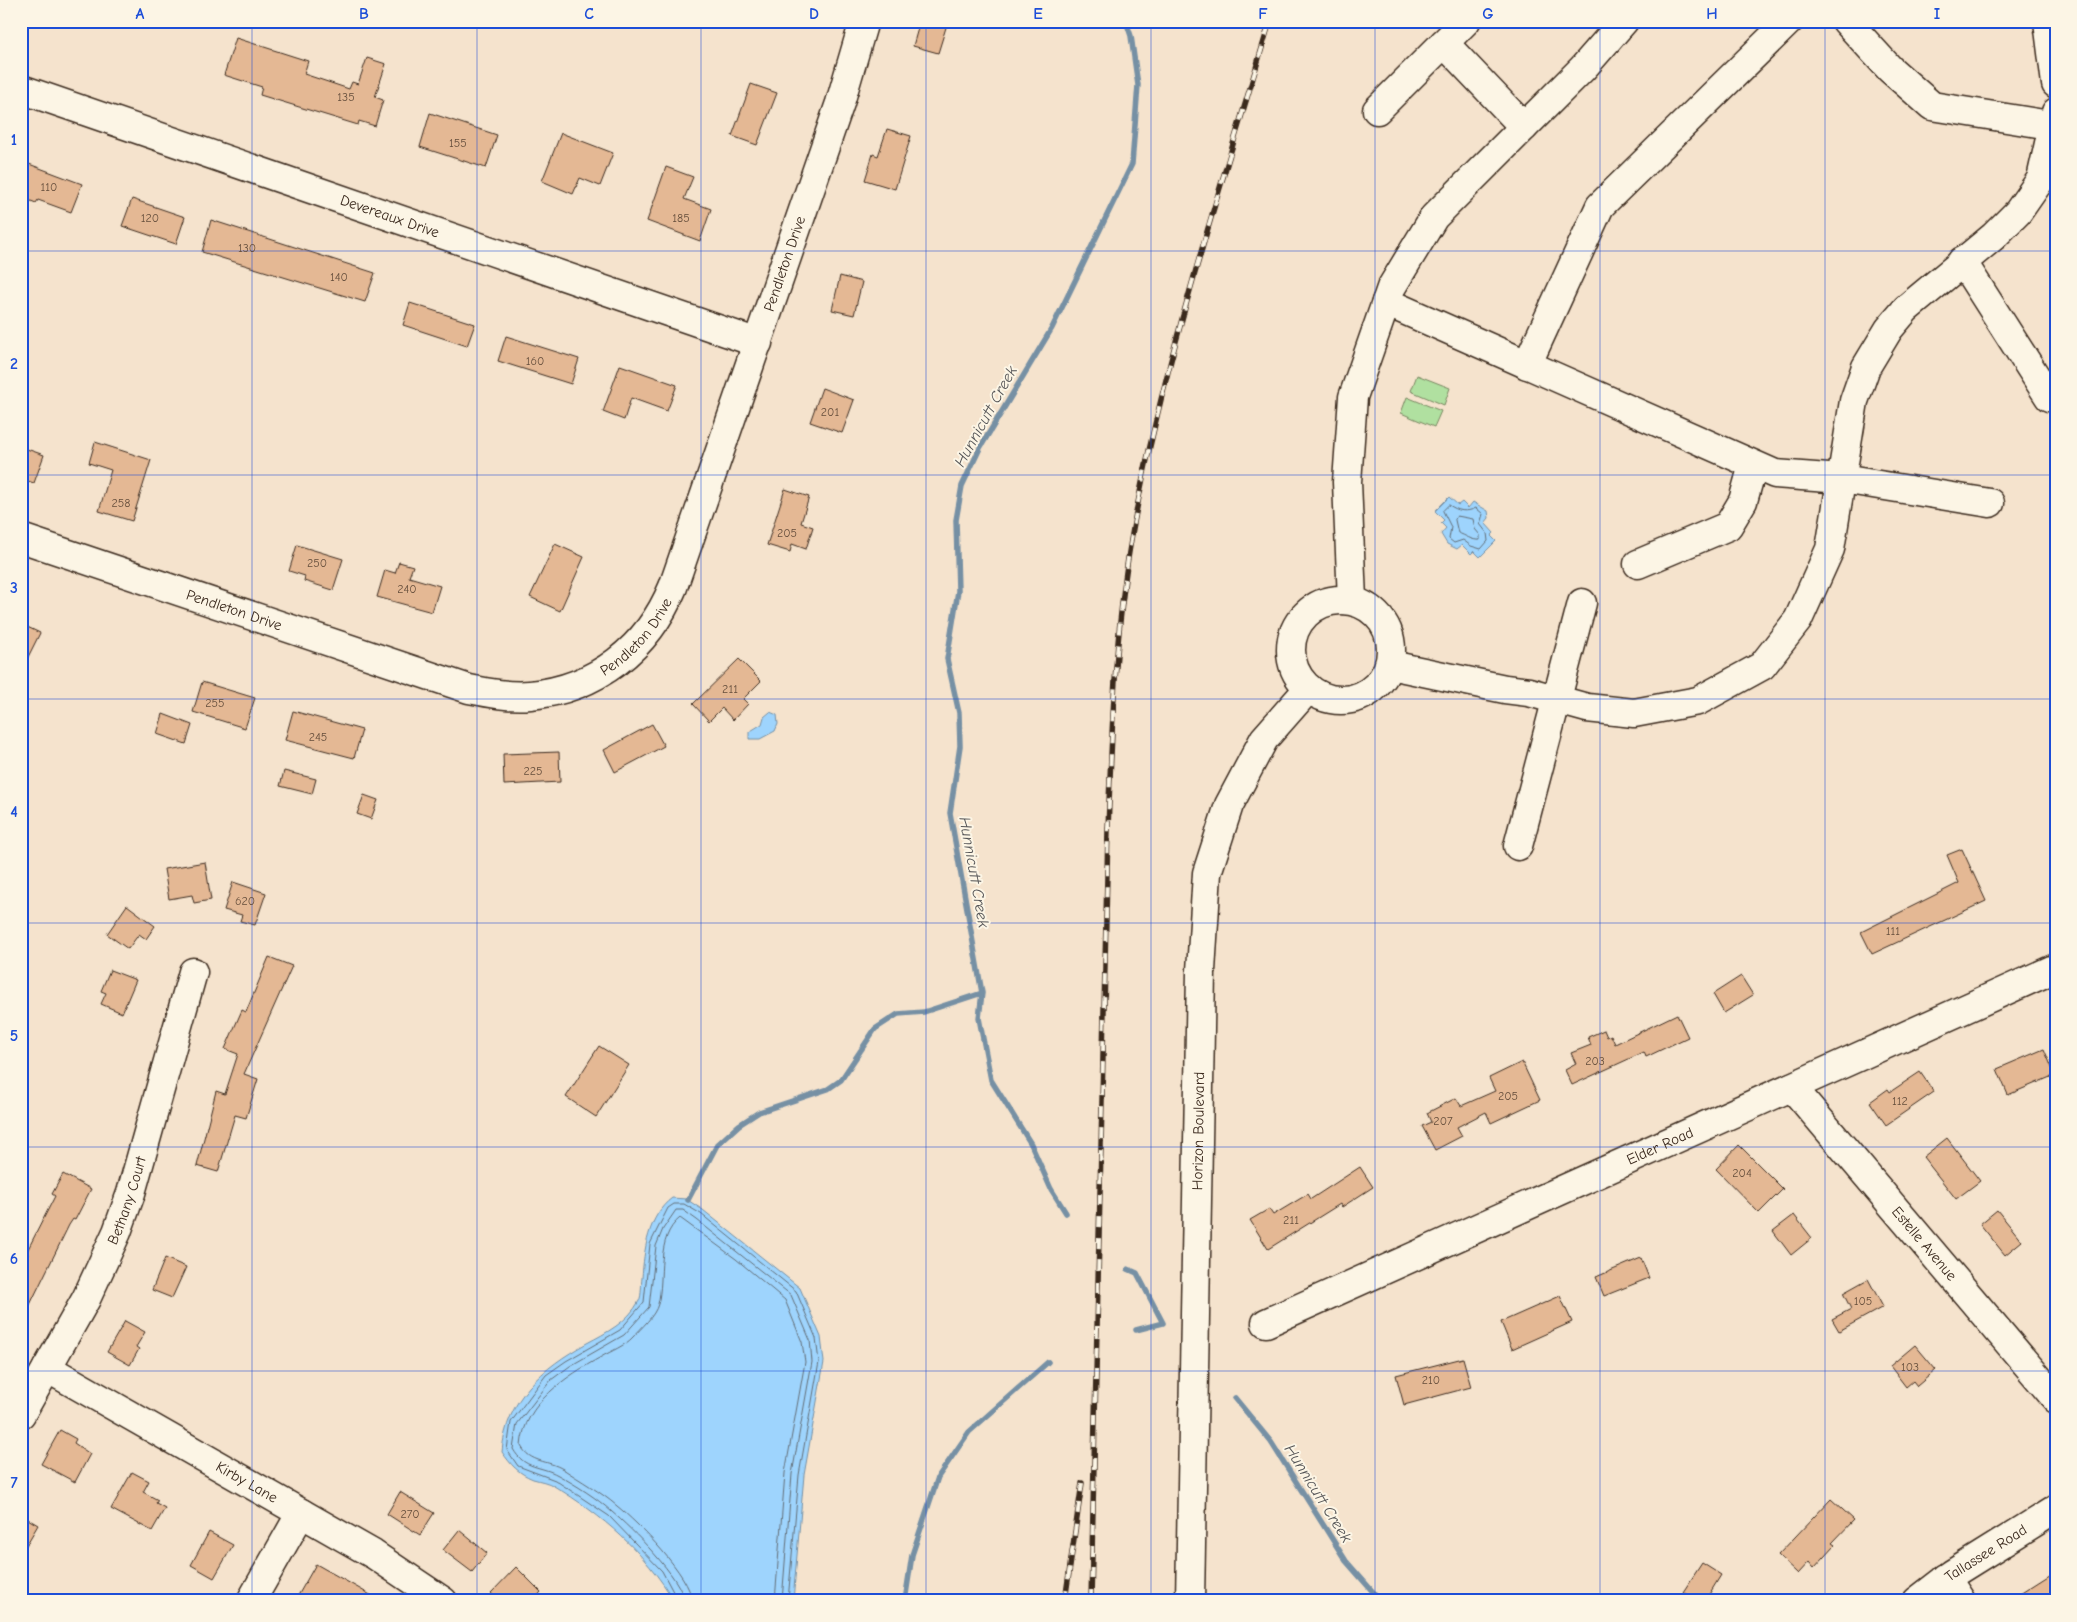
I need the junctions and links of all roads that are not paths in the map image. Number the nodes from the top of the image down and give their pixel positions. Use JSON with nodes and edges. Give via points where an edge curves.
{"nodes":[{"id":1,"x":864,"y":21,"type":"edge"},
{"id":2,"x":1466,"y":21,"type":"edge"},
{"id":3,"x":1624,"y":21,"type":"edge"},
{"id":4,"x":1789,"y":21,"type":"edge"},
{"id":5,"x":1846,"y":21,"type":"edge"},
{"id":6,"x":2048,"y":21,"type":"edge"},
{"id":7,"x":1444,"y":44,"type":"junction"},
{"id":8,"x":2056,"y":84,"type":"edge"},
{"id":9,"x":21,"y":89,"type":"edge"},
{"id":10,"x":1377,"y":110,"type":"dead end"},
{"id":11,"x":2055,"y":121,"type":"edge"},
{"id":12,"x":1524,"y":127,"type":"junction"},
{"id":13,"x":1962,"y":262,"type":"junction"},
{"id":14,"x":1386,"y":302,"type":"junction"},
{"id":15,"x":758,"y":343,"type":"junction"},
{"id":16,"x":1527,"y":365,"type":"junction"},
{"id":17,"x":2049,"y":397,"type":"dead end"},
{"id":18,"x":1753,"y":464,"type":"junction"},
{"id":19,"x":1842,"y":480,"type":"junction"},
{"id":20,"x":1990,"y":503,"type":"dead end"},
{"id":21,"x":21,"y":538,"type":"edge"},
{"id":22,"x":1638,"y":564,"type":"dead end"},
{"id":23,"x":1352,"y":600,"type":"junction"},
{"id":24,"x":1582,"y":603,"type":"dead end"},
{"id":25,"x":1390,"y":665,"type":"junction"},
{"id":26,"x":1308,"y":690,"type":"junction"},
{"id":27,"x":1557,"y":700,"type":"junction"},
{"id":28,"x":1518,"y":846,"type":"dead end"},
{"id":29,"x":2056,"y":968,"type":"edge"},
{"id":30,"x":193,"y":972,"type":"dead end"},
{"id":31,"x":1792,"y":1087,"type":"junction"},
{"id":32,"x":1266,"y":1323,"type":"dead end"},
{"id":33,"x":47,"y":1368,"type":"junction"},
{"id":34,"x":2056,"y":1399,"type":"edge"},
{"id":35,"x":21,"y":1414,"type":"edge"},
{"id":36,"x":2056,"y":1508,"type":"edge"},
{"id":37,"x":301,"y":1513,"type":"junction"},
{"id":38,"x":1946,"y":1578,"type":"junction"},
{"id":39,"x":251,"y":1601,"type":"edge"},
{"id":40,"x":443,"y":1601,"type":"edge"},
{"id":41,"x":1190,"y":1601,"type":"edge"},
{"id":42,"x":1916,"y":1601,"type":"edge"},
{"id":43,"x":1961,"y":1601,"type":"edge"}],
"edges":[{"from":1,"to":15,"type":"street","name":"Pendleton Drive","via":[[840,103]]},
{"from":2,"to":7,"type":"street"},
{"from":3,"to":12,"type":"street"},
{"from":4,"to":16,"type":"street","via":[[1600,206]]},
{"from":5,"to":11,"type":"street","via":[[1890,69],[1932,106]]},
{"from":6,"to":8,"type":"street"},
{"from":7,"to":10,"type":"street"},
{"from":7,"to":12,"type":"street"},
{"from":9,"to":15,"type":"street","name":"Devereaux Drive"},
{"from":11,"to":13,"type":"street","via":[[2041,179],[2018,212]]},
{"from":12,"to":14,"type":"street","via":[[1434,217],[1391,288]]},
{"from":13,"to":17,"type":"street"},
{"from":13,"to":19,"type":"street","via":[[1906,309],[1889,329],[1866,367],[1854,401]]},
{"from":14,"to":16,"type":"street"},
{"from":14,"to":23,"type":"street","via":[[1353,397],[1347,482]]},
{"from":15,"to":21,"type":"street","name":"Pendleton Drive","via":[[664,609],[632,651],[611,668],[556,691],[529,696],[469,689]]},
{"from":16,"to":18,"type":"street"},
{"from":18,"to":19,"type":"street","via":[[1775,474]]},
{"from":18,"to":22,"type":"street","via":[[1743,501],[1728,526]]},
{"from":19,"to":20,"type":"street"},
{"from":19,"to":27,"type":"street","via":[[1830,549],[1798,620],[1762,666],[1698,701],[1634,713],[1587,708]]},
{"from":23,"to":25,"type":"street","via":[[1380,617],[1389,632],[1392,648]]},
{"from":23,"to":26,"type":"street","via":[[1335,600],[1319,605],[1305,614],[1295,628],[1291,644],[1292,661],[1297,677]]},
{"from":24,"to":27,"type":"street"},
{"from":25,"to":26,"type":"street","via":[[1371,692],[1356,699],[1339,701],[1323,698]]},
{"from":25,"to":27,"type":"street"},
{"from":26,"to":41,"type":"street","name":"Horizon Boulevard","via":[[1264,740],[1229,805],[1208,873],[1201,971]]},
{"from":27,"to":28,"type":"street"},
{"from":29,"to":31,"type":"street","name":"Elder Road"},
{"from":30,"to":33,"type":"street","name":"Bethany Court","via":[[129,1199],[102,1266]]},
{"from":31,"to":32,"type":"street","name":"Elder Road"},
{"from":31,"to":34,"type":"street","name":"Estelle Avenue"},
{"from":33,"to":35,"type":"street","name":"Bethany Court"},
{"from":33,"to":37,"type":"street","name":"Kirby Lane"},
{"from":36,"to":38,"type":"street","name":"Tallassee Road"},
{"from":37,"to":39,"type":"street"},
{"from":37,"to":40,"type":"street","name":"Kirby Lane","via":[[373,1554]]},
{"from":38,"to":42,"type":"street","name":"Tallassee Road"},
{"from":38,"to":43,"type":"street"}]}
